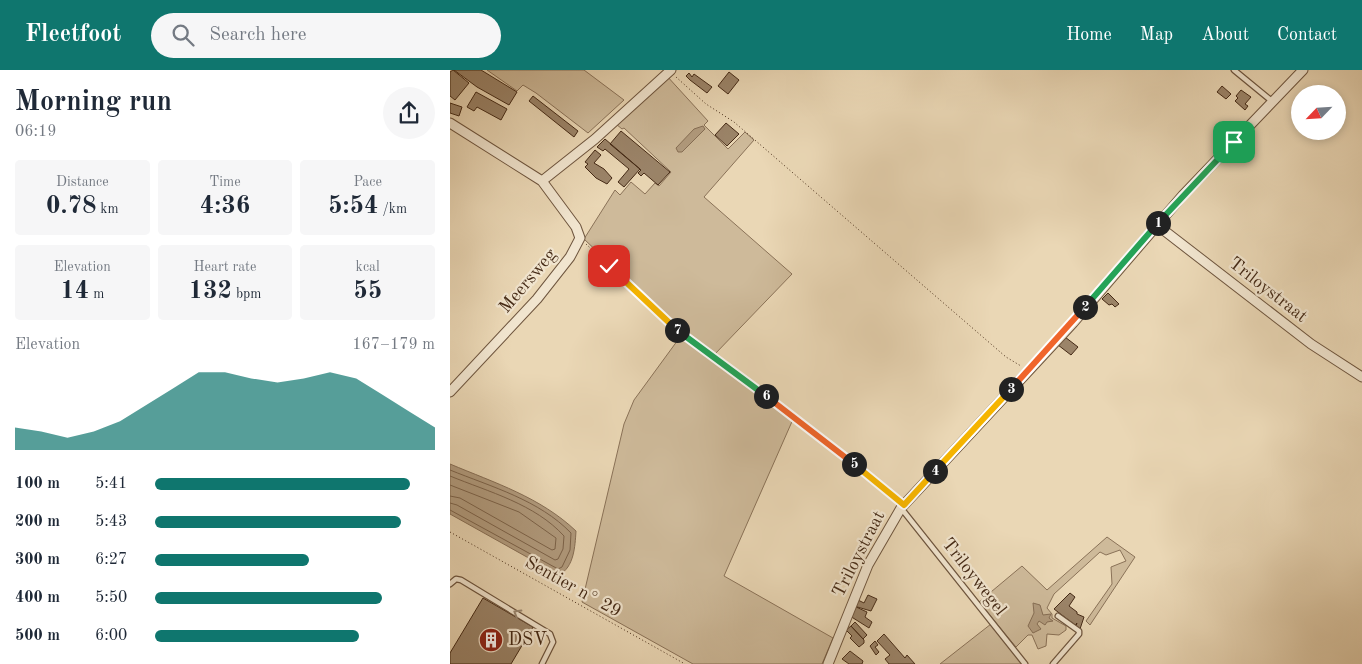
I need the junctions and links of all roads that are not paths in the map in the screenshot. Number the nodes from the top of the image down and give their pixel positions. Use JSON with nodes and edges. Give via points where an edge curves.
{"nodes":[{"id":1,"x":1234,"y":70,"type":"edge"},
{"id":2,"x":1303,"y":70,"type":"edge"},
{"id":3,"x":670,"y":71,"type":"edge"},
{"id":4,"x":1272,"y":102,"type":"junction"},
{"id":5,"x":450,"y":122,"type":"edge"},
{"id":6,"x":542,"y":181,"type":"junction"},
{"id":7,"x":1157,"y":225,"type":"junction"},
{"id":8,"x":1362,"y":377,"type":"edge"},
{"id":9,"x":450,"y":392,"type":"edge"},
{"id":10,"x":902,"y":507,"type":"junction"},
{"id":11,"x":450,"y":584,"type":"edge"},
{"id":12,"x":1058,"y":616,"type":"dead end"},
{"id":13,"x":542,"y":664,"type":"edge"},
{"id":14,"x":828,"y":664,"type":"edge"},
{"id":15,"x":1025,"y":664,"type":"edge"},
{"id":16,"x":1053,"y":664,"type":"edge"}],
"edges":[{"from":1,"to":4,"type":"lane"},
{"from":2,"to":4,"type":"street","name":"Triloystraat"},
{"from":3,"to":6,"type":"street","via":[[595,139]]},
{"from":4,"to":7,"type":"street","name":"Triloystraat"},
{"from":5,"to":6,"type":"street"},
{"from":6,"to":9,"type":"street","name":"Meersweg","via":[[576,227],[580,238],[570,258],[537,299]]},
{"from":7,"to":8,"type":"street","name":"Triloystraat","via":[[1310,344]]},
{"from":7,"to":10,"type":"street","name":"Triloystraat"},
{"from":10,"to":14,"type":"street","name":"Triloystraat","via":[[868,565]]},
{"from":10,"to":15,"type":"lane","name":"Triloywegel"},
{"from":13,"to":11,"type":"lane","one_way":true,"via":[[552,642],[550,634],[461,580],[456,579]]},
{"from":12,"to":16,"type":"lane","via":[[1079,634]]}]}
